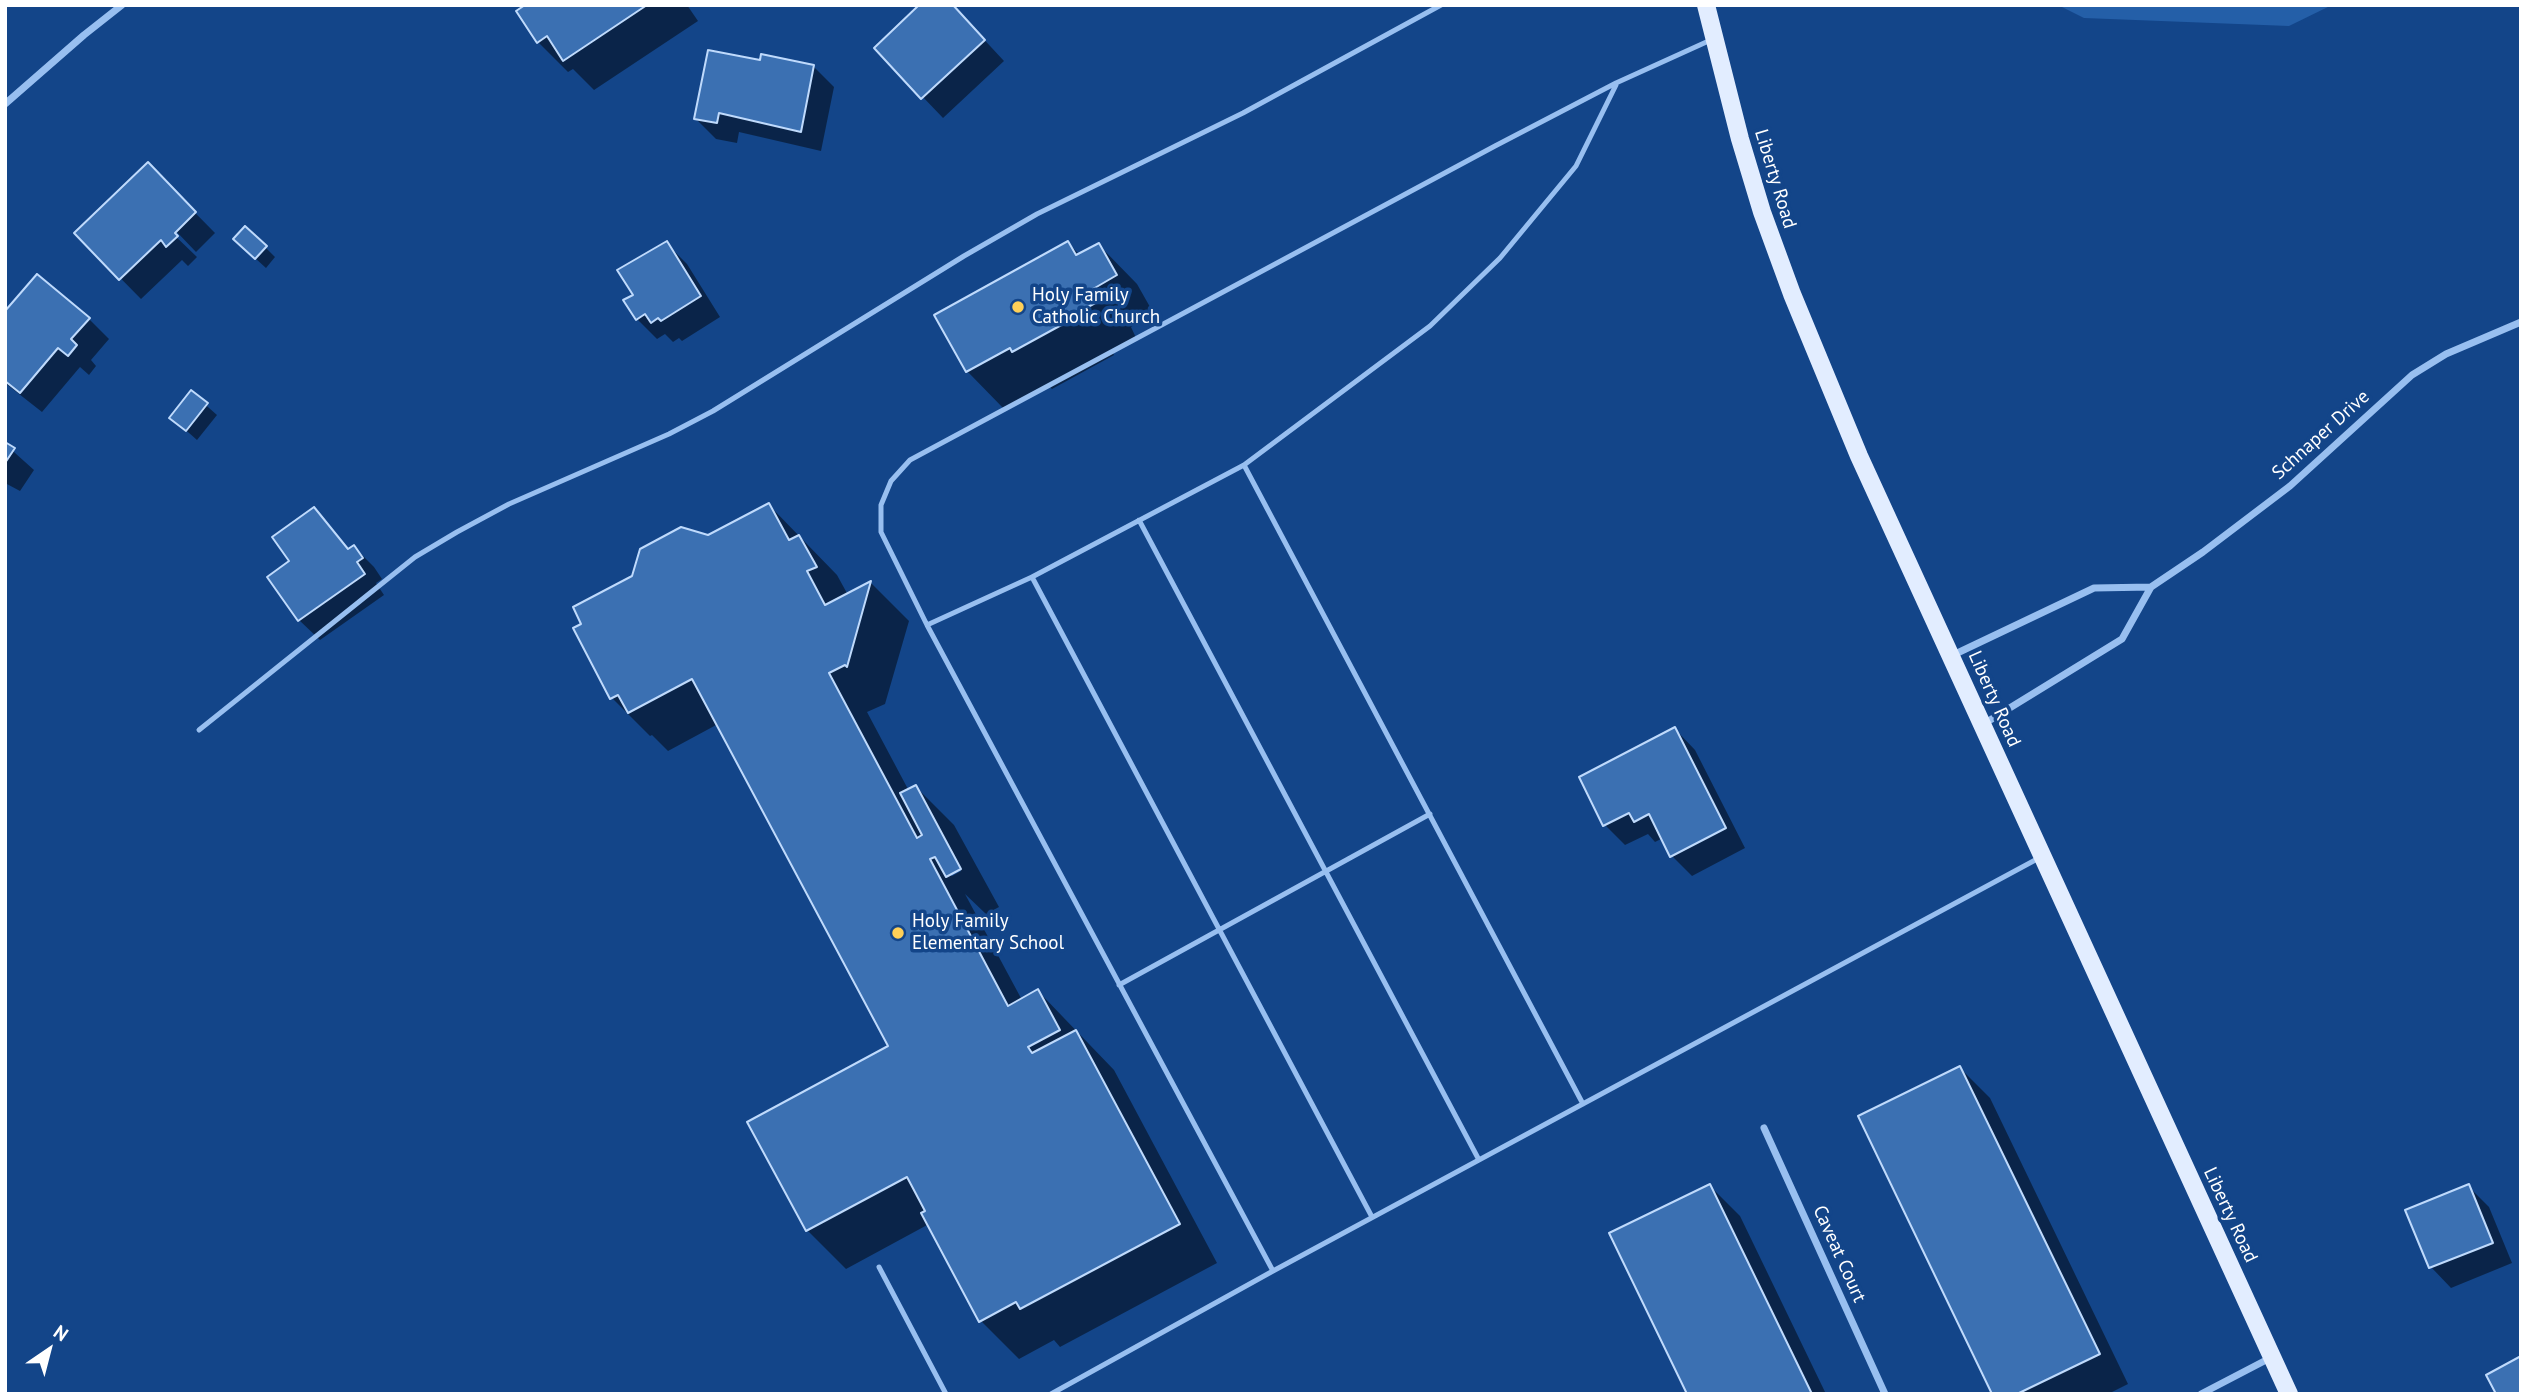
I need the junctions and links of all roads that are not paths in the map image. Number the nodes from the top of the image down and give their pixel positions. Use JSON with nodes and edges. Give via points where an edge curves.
{"nodes":[{"id":1,"x":122,"y":5,"type":"edge"},
{"id":2,"x":1441,"y":5,"type":"edge"},
{"id":3,"x":1706,"y":5,"type":"edge"},
{"id":4,"x":1713,"y":39,"type":"junction"},
{"id":5,"x":1616,"y":83,"type":"junction"},
{"id":6,"x":5,"y":104,"type":"edge"},
{"id":7,"x":2521,"y":322,"type":"edge"},
{"id":8,"x":1244,"y":466,"type":"junction"},
{"id":9,"x":1139,"y":520,"type":"junction"},
{"id":10,"x":1032,"y":577,"type":"junction"},
{"id":11,"x":2151,"y":587,"type":"junction"},
{"id":12,"x":927,"y":625,"type":"junction"},
{"id":13,"x":1951,"y":656,"type":"junction"},
{"id":14,"x":1982,"y":725,"type":"junction"},
{"id":15,"x":199,"y":730,"type":"dead end"},
{"id":16,"x":1430,"y":814,"type":"junction"},
{"id":17,"x":2042,"y":856,"type":"junction"},
{"id":18,"x":1326,"y":871,"type":"junction"},
{"id":19,"x":1219,"y":930,"type":"junction"},
{"id":20,"x":1119,"y":985,"type":"junction"},
{"id":21,"x":1583,"y":1104,"type":"junction"},
{"id":22,"x":1764,"y":1128,"type":"dead end"},
{"id":23,"x":1479,"y":1160,"type":"junction"},
{"id":24,"x":1372,"y":1217,"type":"junction"},
{"id":25,"x":879,"y":1267,"type":"dead end"},
{"id":26,"x":1273,"y":1270,"type":"junction"},
{"id":27,"x":2272,"y":1357,"type":"junction"},
{"id":28,"x":946,"y":1394,"type":"edge"},
{"id":29,"x":1051,"y":1394,"type":"edge"},
{"id":30,"x":1885,"y":1394,"type":"edge"},
{"id":31,"x":2201,"y":1394,"type":"edge"},
{"id":32,"x":2288,"y":1394,"type":"edge"}],
"edges":[{"from":1,"to":6,"type":"street"},
{"from":2,"to":15,"type":"lane","via":[[1243,113],[1037,215],[713,411],[509,504],[415,557]]},
{"from":3,"to":4,"type":"main road","name":"Liberty Road"},
{"from":4,"to":5,"type":"lane"},
{"from":4,"to":13,"type":"main road","name":"Liberty Road","via":[[1762,212],[1792,294],[1858,456]]},
{"from":5,"to":8,"type":"lane","via":[[1576,166],[1500,258],[1430,326]]},
{"from":5,"to":12,"type":"lane","via":[[910,460],[891,481],[881,505],[881,532]]},
{"from":7,"to":11,"type":"street","name":"Schnaper Drive","via":[[2446,354],[2412,375],[2290,486]]},
{"from":8,"to":9,"type":"lane"},
{"from":8,"to":16,"type":"lane"},
{"from":9,"to":10,"type":"lane"},
{"from":9,"to":18,"type":"lane"},
{"from":10,"to":12,"type":"lane"},
{"from":10,"to":19,"type":"lane"},
{"from":11,"to":13,"type":"street","via":[[2094,588]]},
{"from":11,"to":14,"type":"street","name":"Schnaper Drive","via":[[2122,639]]},
{"from":12,"to":20,"type":"lane"},
{"from":13,"to":14,"type":"main road","name":"Liberty Road"},
{"from":14,"to":17,"type":"main road","name":"Liberty Road"},
{"from":16,"to":18,"type":"lane"},
{"from":16,"to":21,"type":"lane"},
{"from":17,"to":21,"type":"lane"},
{"from":17,"to":27,"type":"main road","name":"Liberty Road"},
{"from":18,"to":19,"type":"lane"},
{"from":18,"to":23,"type":"lane"},
{"from":19,"to":20,"type":"lane"},
{"from":19,"to":24,"type":"lane"},
{"from":20,"to":26,"type":"lane"},
{"from":21,"to":23,"type":"lane"},
{"from":22,"to":30,"type":"street","name":"Caveat Court"},
{"from":23,"to":24,"type":"lane"},
{"from":24,"to":26,"type":"lane"},
{"from":25,"to":28,"type":"lane"},
{"from":26,"to":29,"type":"lane"},
{"from":27,"to":31,"type":"street"},
{"from":27,"to":32,"type":"main road","name":"Liberty Road"}]}
